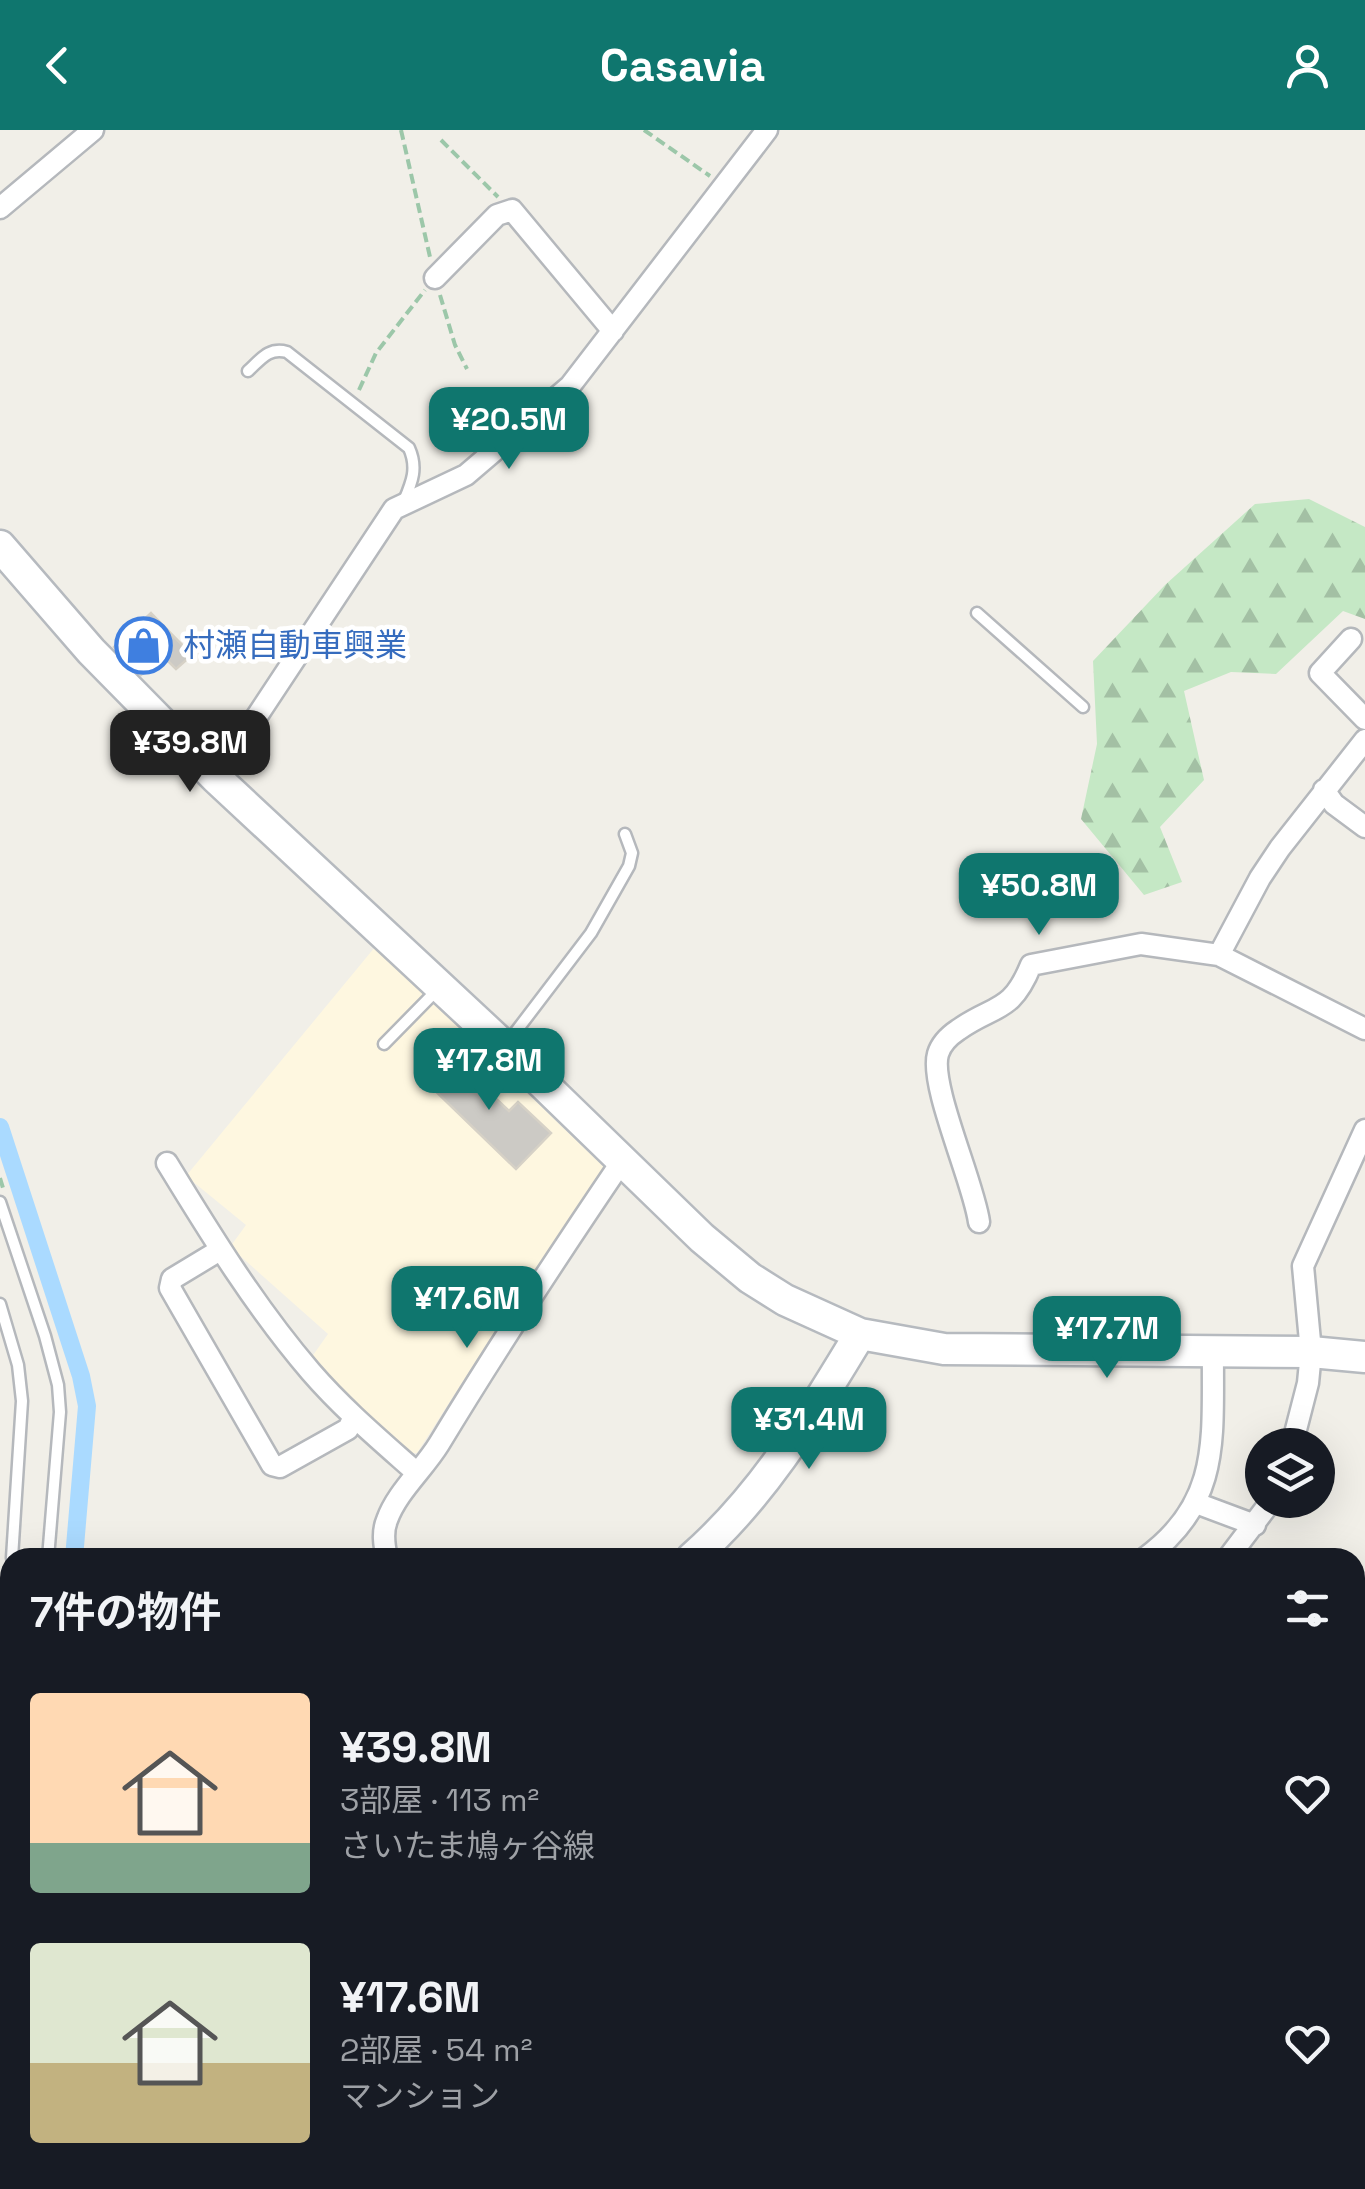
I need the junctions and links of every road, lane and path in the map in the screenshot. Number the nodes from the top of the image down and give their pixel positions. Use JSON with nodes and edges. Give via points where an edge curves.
{"nodes":[{"id":1,"x":93,"y":130,"type":"edge"},
{"id":2,"x":401,"y":130,"type":"edge"},
{"id":3,"x":644,"y":130,"type":"edge"},
{"id":4,"x":767,"y":130,"type":"edge"},
{"id":5,"x":441,"y":140,"type":"dead end"},
{"id":6,"x":722,"y":185,"type":"junction"},
{"id":7,"x":0,"y":208,"type":"edge"},
{"id":8,"x":512,"y":210,"type":"junction"},
{"id":9,"x":435,"y":278,"type":"junction"},
{"id":10,"x":613,"y":330,"type":"junction"},
{"id":11,"x":468,"y":368,"type":"dead end"},
{"id":12,"x":248,"y":371,"type":"dead end"},
{"id":13,"x":353,"y":403,"type":"junction"},
{"id":14,"x":402,"y":504,"type":"junction"},
{"id":15,"x":0,"y":546,"type":"edge"},
{"id":16,"x":977,"y":613,"type":"dead end"},
{"id":17,"x":1351,"y":640,"type":"dead end"},
{"id":18,"x":1083,"y":708,"type":"dead end"},
{"id":19,"x":1365,"y":719,"type":"edge"},
{"id":20,"x":1365,"y":740,"type":"edge"},
{"id":21,"x":216,"y":778,"type":"junction"},
{"id":22,"x":1324,"y":790,"type":"junction"},
{"id":23,"x":1365,"y":827,"type":"edge"},
{"id":24,"x":625,"y":834,"type":"dead end"},
{"id":25,"x":1219,"y":955,"type":"junction"},
{"id":26,"x":440,"y":987,"type":"junction"},
{"id":27,"x":1365,"y":1030,"type":"edge"},
{"id":28,"x":384,"y":1044,"type":"dead end"},
{"id":29,"x":505,"y":1047,"type":"junction"},
{"id":30,"x":1365,"y":1130,"type":"edge"},
{"id":31,"x":622,"y":1161,"type":"junction"},
{"id":32,"x":167,"y":1163,"type":"dead end"},
{"id":33,"x":0,"y":1202,"type":"edge"},
{"id":34,"x":979,"y":1222,"type":"dead end"},
{"id":35,"x":220,"y":1250,"type":"junction"},
{"id":36,"x":0,"y":1304,"type":"edge"},
{"id":37,"x":860,"y":1334,"type":"junction"},
{"id":38,"x":1213,"y":1352,"type":"junction"},
{"id":39,"x":1311,"y":1352,"type":"junction"},
{"id":40,"x":1365,"y":1357,"type":"edge"},
{"id":41,"x":354,"y":1417,"type":"junction"},
{"id":42,"x":1296,"y":1428,"type":"edge"},
{"id":43,"x":417,"y":1473,"type":"junction"},
{"id":44,"x":1196,"y":1503,"type":"junction"},
{"id":45,"x":1260,"y":1518,"type":"edge"},
{"id":46,"x":1256,"y":1525,"type":"junction"},
{"id":47,"x":13,"y":1548,"type":"edge"},
{"id":48,"x":49,"y":1548,"type":"edge"},
{"id":49,"x":384,"y":1548,"type":"edge"},
{"id":50,"x":702,"y":1548,"type":"edge"},
{"id":51,"x":1159,"y":1548,"type":"edge"},
{"id":52,"x":1236,"y":1548,"type":"edge"}],
"edges":[{"from":1,"to":7,"type":"street"},
{"from":2,"to":9,"type":"path"},
{"from":3,"to":6,"type":"path"},
{"from":4,"to":6,"type":"street"},
{"from":5,"to":8,"type":"path"},
{"from":6,"to":10,"type":"street"},
{"from":8,"to":9,"type":"street","via":[[497,215]]},
{"from":8,"to":10,"type":"street"},
{"from":9,"to":11,"type":"path"},
{"from":9,"to":13,"type":"path","via":[[376,354]]},
{"from":10,"to":14,"type":"street","via":[[570,386],[466,476]]},
{"from":12,"to":13,"type":"lane","via":[[270,352],[288,352]]},
{"from":13,"to":14,"type":"lane","via":[[409,448],[413,478]]},
{"from":14,"to":21,"type":"street"},
{"from":15,"to":21,"type":"main road"},
{"from":16,"to":18,"type":"lane"},
{"from":17,"to":19,"type":"street","via":[[1320,673]]},
{"from":20,"to":22,"type":"street"},
{"from":21,"to":26,"type":"main road"},
{"from":22,"to":23,"type":"street"},
{"from":22,"to":25,"type":"street","via":[[1260,878]]},
{"from":24,"to":29,"type":"lane","via":[[629,866],[591,933]]},
{"from":25,"to":27,"type":"street"},
{"from":25,"to":34,"type":"street","via":[[1141,944],[1031,965],[1007,1004],[946,1040],[938,1054],[939,1081]]},
{"from":26,"to":28,"type":"lane"},
{"from":26,"to":29,"type":"main road"},
{"from":29,"to":31,"type":"main road"},
{"from":30,"to":39,"type":"street","via":[[1303,1266]]},
{"from":31,"to":37,"type":"main road","via":[[750,1278]]},
{"from":31,"to":43,"type":"street"},
{"from":32,"to":35,"type":"street"},
{"from":33,"to":48,"type":"lane","via":[[58,1385]]},
{"from":35,"to":41,"type":"street"},
{"from":35,"to":41,"type":"street","via":[[172,1279],[170,1288],[272,1465],[280,1467],[348,1430]]},
{"from":36,"to":47,"type":"lane","via":[[22,1401]]},
{"from":37,"to":38,"type":"main road","via":[[944,1349]]},
{"from":37,"to":50,"type":"main road","via":[[771,1474]]},
{"from":38,"to":39,"type":"main road"},
{"from":38,"to":44,"type":"street","via":[[1212,1448]]},
{"from":39,"to":40,"type":"main road"},
{"from":39,"to":42,"type":"street"},
{"from":41,"to":43,"type":"street"},
{"from":43,"to":49,"type":"street","via":[[386,1522]]},
{"from":44,"to":46,"type":"street"},
{"from":44,"to":51,"type":"street"},
{"from":45,"to":46,"type":"street"},
{"from":46,"to":52,"type":"street"}]}
